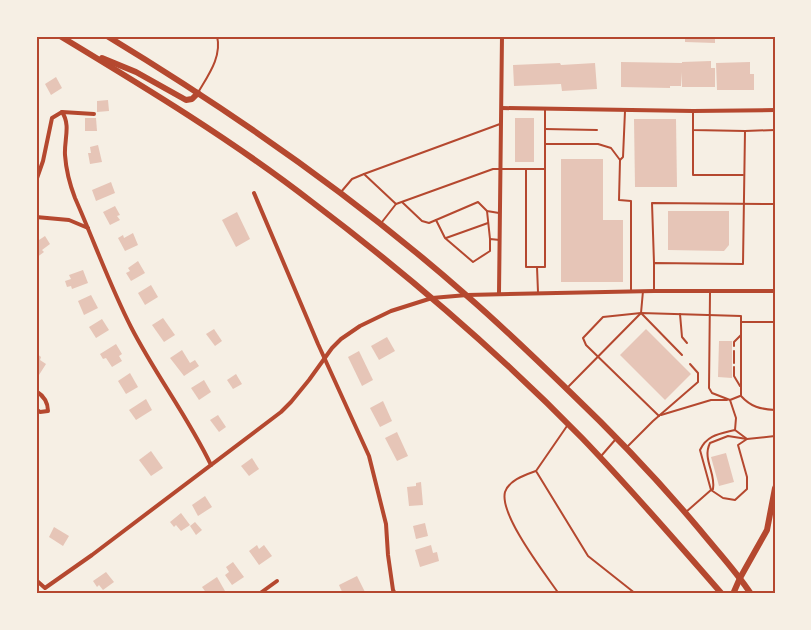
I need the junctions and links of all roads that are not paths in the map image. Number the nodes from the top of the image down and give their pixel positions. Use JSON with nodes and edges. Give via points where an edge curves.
{"nodes":[{"id":1,"x":60,"y":36,"type":"edge"},
{"id":2,"x":107,"y":36,"type":"edge"},
{"id":3,"x":216,"y":36,"type":"edge"},
{"id":4,"x":502,"y":36,"type":"edge"},
{"id":5,"x":84,"y":51,"type":"junction"},
{"id":6,"x":198,"y":93,"type":"junction"},
{"id":7,"x":502,"y":108,"type":"junction"},
{"id":8,"x":546,"y":108,"type":"junction"},
{"id":9,"x":625,"y":110,"type":"junction"},
{"id":10,"x":775,"y":110,"type":"edge"},
{"id":11,"x":693,"y":111,"type":"junction"},
{"id":12,"x":62,"y":112,"type":"junction"},
{"id":13,"x":94,"y":114,"type":"dead end"},
{"id":14,"x":501,"y":124,"type":"junction"},
{"id":15,"x":546,"y":129,"type":"junction"},
{"id":16,"x":597,"y":130,"type":"dead end"},
{"id":17,"x":692,"y":130,"type":"junction"},
{"id":18,"x":775,"y":130,"type":"edge"},
{"id":19,"x":745,"y":131,"type":"junction"},
{"id":20,"x":545,"y":144,"type":"junction"},
{"id":21,"x":620,"y":160,"type":"junction"},
{"id":22,"x":545,"y":168,"type":"junction"},
{"id":23,"x":501,"y":169,"type":"junction"},
{"id":24,"x":526,"y":169,"type":"junction"},
{"id":25,"x":364,"y":174,"type":"junction"},
{"id":26,"x":744,"y":175,"type":"junction"},
{"id":27,"x":36,"y":181,"type":"edge"},
{"id":28,"x":254,"y":193,"type":"dead end"},
{"id":29,"x":341,"y":193,"type":"junction"},
{"id":30,"x":402,"y":202,"type":"junction"},
{"id":31,"x":744,"y":203,"type":"junction"},
{"id":32,"x":396,"y":204,"type":"junction"},
{"id":33,"x":775,"y":204,"type":"edge"},
{"id":34,"x":487,"y":211,"type":"junction"},
{"id":35,"x":501,"y":213,"type":"junction"},
{"id":36,"x":36,"y":217,"type":"edge"},
{"id":37,"x":436,"y":220,"type":"junction"},
{"id":38,"x":488,"y":223,"type":"junction"},
{"id":39,"x":381,"y":224,"type":"junction"},
{"id":40,"x":88,"y":228,"type":"junction"},
{"id":41,"x":445,"y":238,"type":"junction"},
{"id":42,"x":490,"y":239,"type":"junction"},
{"id":43,"x":500,"y":240,"type":"junction"},
{"id":44,"x":654,"y":263,"type":"junction"},
{"id":45,"x":537,"y":267,"type":"junction"},
{"id":46,"x":631,"y":291,"type":"junction"},
{"id":47,"x":643,"y":291,"type":"junction"},
{"id":48,"x":654,"y":291,"type":"junction"},
{"id":49,"x":710,"y":291,"type":"junction"},
{"id":50,"x":775,"y":291,"type":"edge"},
{"id":51,"x":499,"y":293,"type":"junction"},
{"id":52,"x":538,"y":293,"type":"junction"},
{"id":53,"x":467,"y":295,"type":"junction"},
{"id":54,"x":432,"y":298,"type":"junction"},
{"id":55,"x":641,"y":313,"type":"junction"},
{"id":56,"x":680,"y":314,"type":"junction"},
{"id":57,"x":710,"y":315,"type":"junction"},
{"id":58,"x":741,"y":322,"type":"junction"},
{"id":59,"x":775,"y":322,"type":"edge"},
{"id":60,"x":741,"y":335,"type":"junction"},
{"id":61,"x":687,"y":344,"type":"dead end"},
{"id":62,"x":734,"y":346,"type":"dead end"},
{"id":63,"x":734,"y":351,"type":"dead end"},
{"id":64,"x":682,"y":355,"type":"dead end"},
{"id":65,"x":324,"y":357,"type":"junction"},
{"id":66,"x":598,"y":357,"type":"junction"},
{"id":67,"x":734,"y":363,"type":"dead end"},
{"id":68,"x":690,"y":364,"type":"dead end"},
{"id":69,"x":734,"y":367,"type":"dead end"},
{"id":70,"x":566,"y":388,"type":"junction"},
{"id":71,"x":741,"y":388,"type":"junction"},
{"id":72,"x":36,"y":391,"type":"edge"},
{"id":73,"x":741,"y":396,"type":"junction"},
{"id":74,"x":730,"y":400,"type":"junction"},
{"id":75,"x":36,"y":409,"type":"edge"},
{"id":76,"x":775,"y":410,"type":"edge"},
{"id":77,"x":659,"y":416,"type":"junction"},
{"id":78,"x":568,"y":424,"type":"junction"},
{"id":79,"x":735,"y":430,"type":"junction"},
{"id":80,"x":775,"y":436,"type":"edge"},
{"id":81,"x":618,"y":438,"type":"junction"},
{"id":82,"x":747,"y":439,"type":"junction"},
{"id":83,"x":627,"y":447,"type":"junction"},
{"id":84,"x":600,"y":457,"type":"junction"},
{"id":85,"x":211,"y":465,"type":"junction"},
{"id":86,"x":536,"y":471,"type":"junction"},
{"id":87,"x":775,"y":488,"type":"edge"},
{"id":88,"x":711,"y":490,"type":"junction"},
{"id":89,"x":685,"y":512,"type":"junction"},
{"id":90,"x":740,"y":578,"type":"junction"},
{"id":91,"x":36,"y":580,"type":"edge"},
{"id":92,"x":277,"y":581,"type":"dead end"},
{"id":93,"x":259,"y":594,"type":"edge"},
{"id":94,"x":395,"y":594,"type":"edge"},
{"id":95,"x":559,"y":594,"type":"edge"},
{"id":96,"x":636,"y":594,"type":"edge"},
{"id":97,"x":722,"y":594,"type":"edge"},
{"id":98,"x":733,"y":594,"type":"edge"},
{"id":99,"x":751,"y":594,"type":"edge"}],
"edges":[{"from":1,"to":5,"type":"main road"},
{"from":2,"to":6,"type":"main road"},
{"from":3,"to":6,"type":"lane","via":[[219,45],[214,65]]},
{"from":4,"to":7,"type":"street"},
{"from":5,"to":6,"type":"main road","via":[[136,72],[186,100],[192,100]]},
{"from":5,"to":54,"type":"main road","via":[[238,148],[311,200]]},
{"from":6,"to":29,"type":"main road"},
{"from":7,"to":8,"type":"street"},
{"from":7,"to":14,"type":"street"},
{"from":8,"to":9,"type":"street"},
{"from":8,"to":15,"type":"lane"},
{"from":9,"to":11,"type":"street"},
{"from":9,"to":21,"type":"lane","via":[[624,157]]},
{"from":10,"to":11,"type":"street"},
{"from":11,"to":17,"type":"lane"},
{"from":12,"to":13,"type":"street"},
{"from":12,"to":27,"type":"street","via":[[52,118]]},
{"from":12,"to":40,"type":"street","via":[[67,118],[65,155],[70,184]]},
{"from":14,"to":23,"type":"street"},
{"from":14,"to":25,"type":"lane"},
{"from":15,"to":16,"type":"lane"},
{"from":15,"to":20,"type":"lane"},
{"from":17,"to":19,"type":"lane"},
{"from":17,"to":26,"type":"lane","via":[[693,175]]},
{"from":18,"to":19,"type":"lane"},
{"from":19,"to":26,"type":"lane"},
{"from":20,"to":21,"type":"lane","via":[[598,144],[610,148]]},
{"from":20,"to":22,"type":"lane"},
{"from":21,"to":46,"type":"lane","via":[[619,200],[631,201]]},
{"from":22,"to":24,"type":"lane"},
{"from":22,"to":45,"type":"lane","via":[[545,267]]},
{"from":23,"to":24,"type":"lane"},
{"from":23,"to":30,"type":"lane","via":[[493,169]]},
{"from":23,"to":35,"type":"street"},
{"from":24,"to":45,"type":"lane","via":[[526,267]]},
{"from":25,"to":29,"type":"lane","via":[[352,179]]},
{"from":25,"to":32,"type":"lane"},
{"from":26,"to":31,"type":"lane"},
{"from":28,"to":65,"type":"street"},
{"from":29,"to":39,"type":"main road"},
{"from":30,"to":32,"type":"lane"},
{"from":30,"to":37,"type":"lane","via":[[422,221]]},
{"from":31,"to":33,"type":"lane"},
{"from":31,"to":44,"type":"lane","via":[[743,264]]},
{"from":31,"to":44,"type":"lane","via":[[652,203]]},
{"from":32,"to":39,"type":"lane"},
{"from":34,"to":35,"type":"lane"},
{"from":34,"to":37,"type":"lane","via":[[478,202]]},
{"from":34,"to":38,"type":"lane"},
{"from":35,"to":43,"type":"street"},
{"from":36,"to":40,"type":"street","via":[[69,220]]},
{"from":37,"to":41,"type":"lane"},
{"from":38,"to":41,"type":"lane"},
{"from":38,"to":42,"type":"lane"},
{"from":39,"to":53,"type":"main road"},
{"from":40,"to":85,"type":"street","via":[[130,325]]},
{"from":41,"to":42,"type":"lane","via":[[473,262],[490,251]]},
{"from":42,"to":43,"type":"lane"},
{"from":43,"to":51,"type":"street"},
{"from":44,"to":48,"type":"lane"},
{"from":45,"to":52,"type":"lane"},
{"from":46,"to":47,"type":"street"},
{"from":46,"to":52,"type":"street"},
{"from":47,"to":48,"type":"street"},
{"from":47,"to":55,"type":"lane"},
{"from":48,"to":49,"type":"street"},
{"from":49,"to":50,"type":"street"},
{"from":49,"to":57,"type":"lane"},
{"from":51,"to":52,"type":"street"},
{"from":51,"to":53,"type":"street"},
{"from":53,"to":54,"type":"street"},
{"from":53,"to":70,"type":"main road"},
{"from":54,"to":65,"type":"street","via":[[391,311],[360,326],[341,339]]},
{"from":54,"to":78,"type":"main road"},
{"from":55,"to":56,"type":"lane"},
{"from":55,"to":64,"type":"lane"},
{"from":55,"to":66,"type":"lane"},
{"from":55,"to":66,"type":"lane","via":[[603,317],[582,338]]},
{"from":56,"to":57,"type":"lane"},
{"from":56,"to":61,"type":"lane","via":[[682,337]]},
{"from":57,"to":58,"type":"lane","via":[[741,316]]},
{"from":57,"to":74,"type":"lane","via":[[709,388],[712,393]]},
{"from":58,"to":59,"type":"lane"},
{"from":58,"to":60,"type":"lane"},
{"from":60,"to":62,"type":"lane"},
{"from":60,"to":71,"type":"lane"},
{"from":63,"to":67,"type":"lane"},
{"from":65,"to":85,"type":"street","via":[[303,388],[281,412]]},
{"from":65,"to":94,"type":"street","via":[[369,456],[386,524]]},
{"from":66,"to":70,"type":"lane"},
{"from":66,"to":77,"type":"lane"},
{"from":68,"to":77,"type":"lane","via":[[698,373],[698,382]]},
{"from":69,"to":71,"type":"lane","via":[[734,376]]},
{"from":70,"to":81,"type":"main road"},
{"from":71,"to":73,"type":"lane"},
{"from":72,"to":75,"type":"street","via":[[48,404],[48,411]]},
{"from":73,"to":74,"type":"lane"},
{"from":73,"to":76,"type":"lane","via":[[759,409]]},
{"from":74,"to":77,"type":"lane","via":[[711,400]]},
{"from":74,"to":79,"type":"lane","via":[[736,418]]},
{"from":77,"to":83,"type":"lane"},
{"from":78,"to":84,"type":"main road"},
{"from":78,"to":86,"type":"lane"},
{"from":79,"to":82,"type":"lane"},
{"from":79,"to":88,"type":"lane","via":[[714,435],[703,443],[700,450]]},
{"from":80,"to":82,"type":"lane"},
{"from":81,"to":83,"type":"main road"},
{"from":81,"to":84,"type":"lane"},
{"from":82,"to":88,"type":"lane","via":[[728,436],[710,443],[706,454],[714,483]]},
{"from":82,"to":88,"type":"lane","via":[[738,445],[748,489],[735,500],[722,498]]},
{"from":83,"to":89,"type":"main road"},
{"from":84,"to":97,"type":"main road"},
{"from":85,"to":91,"type":"street","via":[[45,588]]},
{"from":86,"to":95,"type":"lane","via":[[510,484],[505,494],[506,505],[516,532]]},
{"from":86,"to":96,"type":"lane","via":[[588,556]]},
{"from":87,"to":90,"type":"main road","via":[[767,530]]},
{"from":88,"to":89,"type":"lane"},
{"from":89,"to":90,"type":"main road"},
{"from":90,"to":98,"type":"main road"},
{"from":90,"to":99,"type":"main road"},
{"from":92,"to":93,"type":"street"}]}
